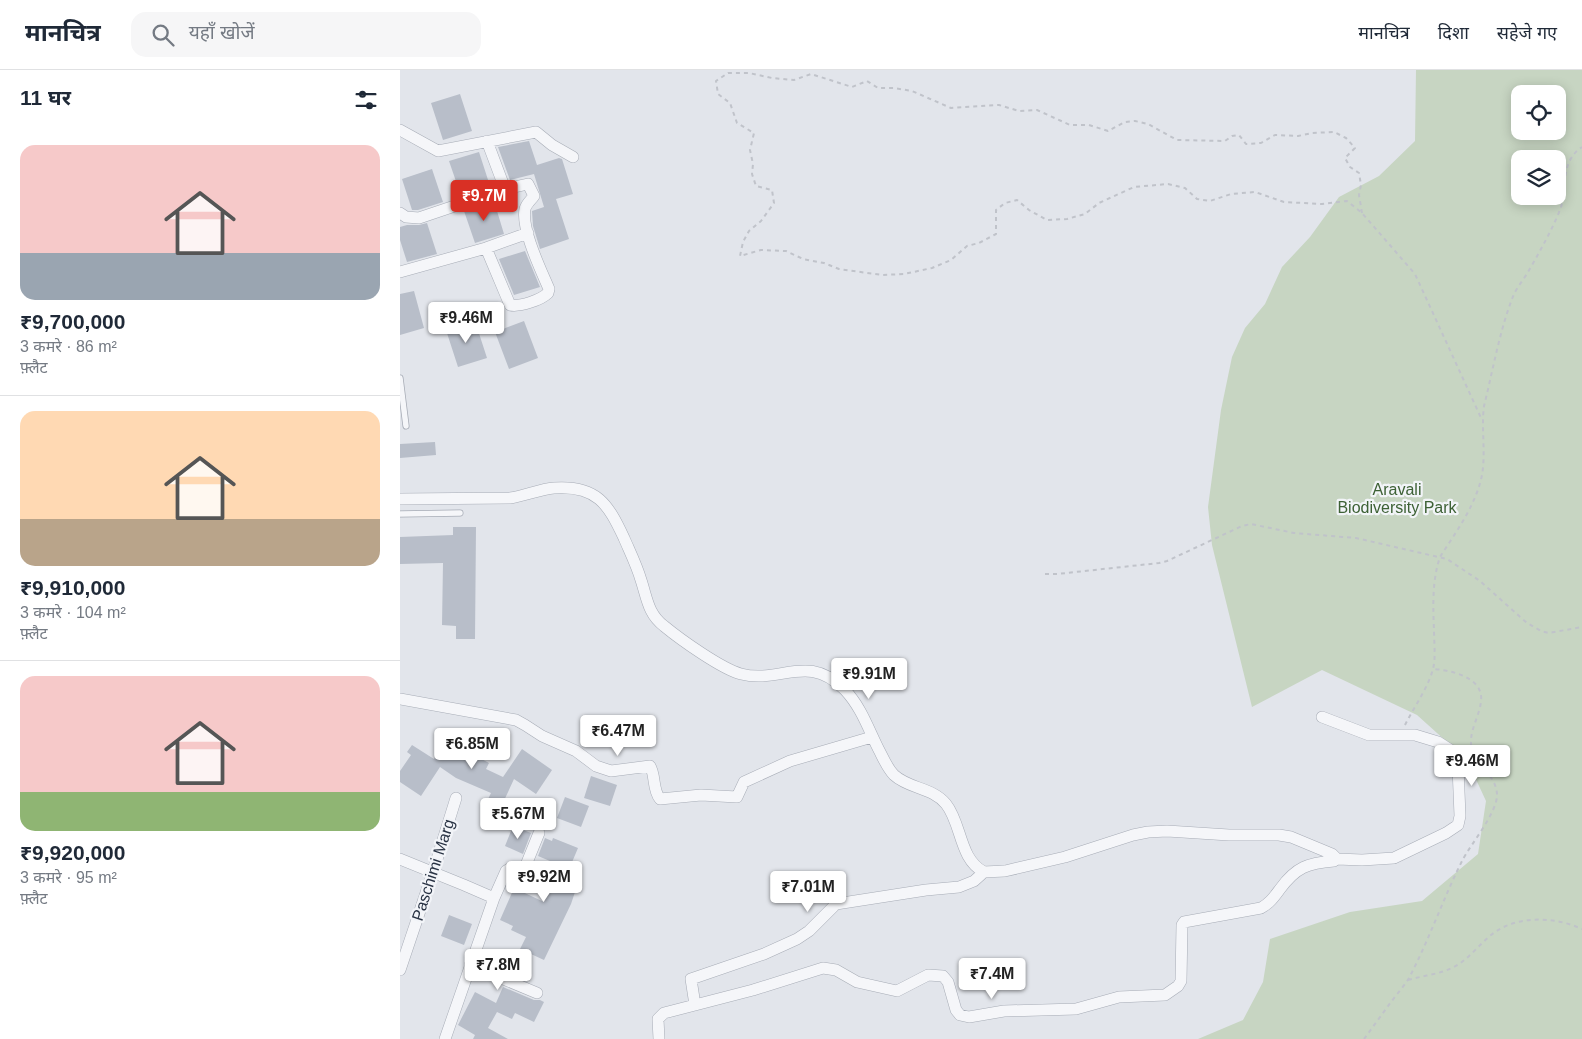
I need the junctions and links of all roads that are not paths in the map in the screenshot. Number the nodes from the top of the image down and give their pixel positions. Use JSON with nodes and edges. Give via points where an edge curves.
{"nodes":[{"id":1,"x":400,"y":130,"type":"edge"},
{"id":2,"x":487,"y":141,"type":"junction"},
{"id":3,"x":573,"y":157,"type":"dead end"},
{"id":4,"x":505,"y":189,"type":"junction"},
{"id":5,"x":400,"y":213,"type":"edge"},
{"id":6,"x":528,"y":233,"type":"junction"},
{"id":7,"x":486,"y":248,"type":"junction"},
{"id":8,"x":400,"y":272,"type":"edge"},
{"id":9,"x":400,"y":378,"type":"edge"},
{"id":10,"x":406,"y":426,"type":"dead end"},
{"id":11,"x":400,"y":499,"type":"edge"},
{"id":12,"x":460,"y":513,"type":"dead end"},
{"id":13,"x":400,"y":514,"type":"edge"},
{"id":14,"x":400,"y":699,"type":"edge"},
{"id":15,"x":1322,"y":717,"type":"dead end"},
{"id":16,"x":872,"y":737,"type":"junction"},
{"id":17,"x":456,"y":798,"type":"dead end"},
{"id":18,"x":539,"y":833,"type":"dead end"},
{"id":19,"x":400,"y":859,"type":"edge"},
{"id":20,"x":1338,"y":859,"type":"junction"},
{"id":21,"x":433,"y":872,"type":"junction"},
{"id":22,"x":984,"y":872,"type":"junction"},
{"id":23,"x":494,"y":898,"type":"junction"},
{"id":24,"x":470,"y":965,"type":"junction"},
{"id":25,"x":400,"y":970,"type":"edge"},
{"id":26,"x":537,"y":993,"type":"dead end"},
{"id":27,"x":695,"y":1005,"type":"junction"},
{"id":28,"x":445,"y":1039,"type":"edge"},
{"id":29,"x":659,"y":1039,"type":"edge"}],
"edges":[{"from":1,"to":2,"type":"street","via":[[438,150]]},
{"from":2,"to":3,"type":"street","via":[[536,132]]},
{"from":2,"to":4,"type":"street"},
{"from":4,"to":5,"type":"street","via":[[419,218]]},
{"from":4,"to":6,"type":"street","via":[[525,184],[530,186],[534,196],[526,207]]},
{"from":6,"to":7,"type":"street"},
{"from":6,"to":7,"type":"street","via":[[549,289],[544,297],[510,305]]},
{"from":7,"to":8,"type":"street"},
{"from":9,"to":10,"type":"lane"},
{"from":11,"to":16,"type":"street","via":[[510,498],[555,488],[594,495],[614,517],[637,569],[649,608],[664,626],[720,664],[742,674],[804,670],[831,678],[857,705]]},
{"from":12,"to":13,"type":"lane"},
{"from":14,"to":16,"type":"street","via":[[516,720],[611,772],[650,766],[655,793],[660,799],[701,795],[737,797],[744,782],[790,761]]},
{"from":15,"to":20,"type":"street","via":[[1369,735],[1415,735],[1438,742],[1452,751],[1458,767],[1458,825],[1394,858]]},
{"from":16,"to":22,"type":"street","via":[[893,775],[930,791],[947,806],[972,862]]},
{"from":17,"to":21,"type":"street","name":"Paschimi Marg"},
{"from":18,"to":23,"type":"street","via":[[524,870],[507,870]]},
{"from":19,"to":21,"type":"street"},
{"from":20,"to":22,"type":"street","via":[[1291,837],[1279,835],[1229,836],[1167,831],[1133,835],[1065,857],[1005,871]]},
{"from":20,"to":27,"type":"street","via":[[1301,868],[1261,908],[1184,922],[1181,981],[1165,995],[1119,997],[1076,1009],[1010,1011],[969,1017],[960,1015],[956,1010],[948,982],[943,976],[928,975],[898,991],[857,982],[836,970],[823,968]]},
{"from":21,"to":23,"type":"street"},
{"from":21,"to":25,"type":"street","name":"Paschimi Marg"},
{"from":22,"to":27,"type":"street","via":[[967,885],[836,904],[797,939],[691,979]]},
{"from":23,"to":24,"type":"street"},
{"from":24,"to":26,"type":"street"},
{"from":24,"to":28,"type":"street"},
{"from":27,"to":29,"type":"street","via":[[660,1015]]}]}
